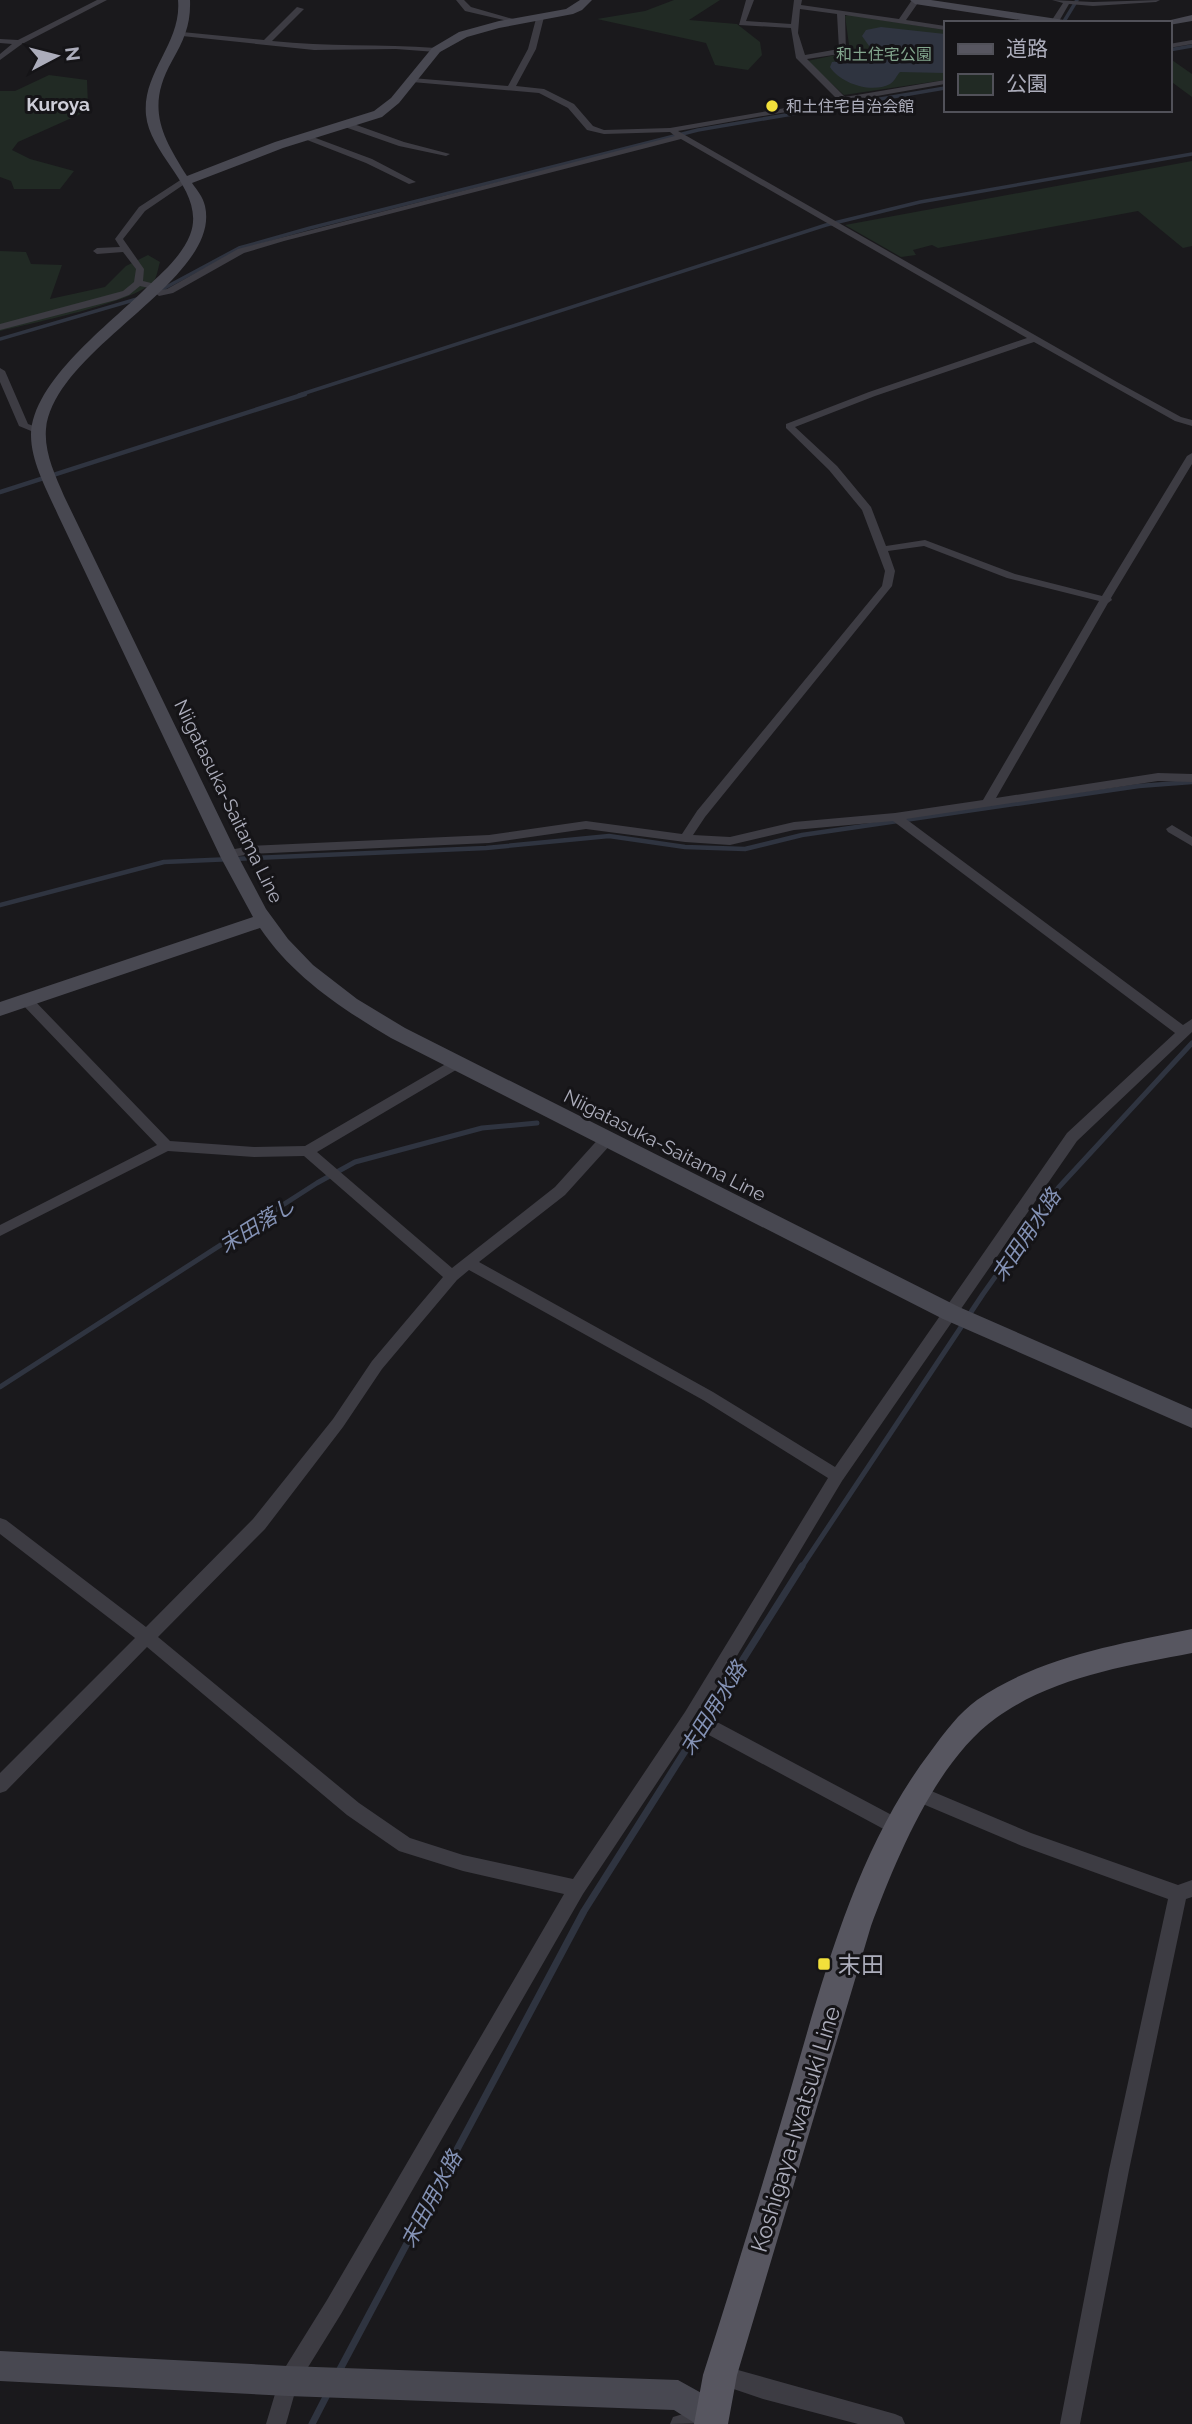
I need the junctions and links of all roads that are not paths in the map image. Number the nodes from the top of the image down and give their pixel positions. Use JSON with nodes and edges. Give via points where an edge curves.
{"nodes":[{"id":1,"x":103,"y":0,"type":"edge"},
{"id":2,"x":184,"y":0,"type":"edge"},
{"id":3,"x":460,"y":0,"type":"edge"},
{"id":4,"x":586,"y":0,"type":"edge"},
{"id":5,"x":750,"y":0,"type":"edge"},
{"id":6,"x":913,"y":0,"type":"edge"},
{"id":7,"x":1056,"y":0,"type":"edge"},
{"id":8,"x":1151,"y":0,"type":"edge"},
{"id":9,"x":1067,"y":1,"type":"edge"},
{"id":10,"x":797,"y":3,"type":"edge"},
{"id":11,"x":300,"y":9,"type":"dead end"},
{"id":12,"x":841,"y":13,"type":"junction"},
{"id":13,"x":540,"y":17,"type":"junction"},
{"id":14,"x":1192,"y":18,"type":"edge"},
{"id":15,"x":516,"y":21,"type":"junction"},
{"id":16,"x":901,"y":21,"type":"junction"},
{"id":17,"x":1048,"y":21,"type":"edge"},
{"id":18,"x":1055,"y":21,"type":"edge"},
{"id":19,"x":1171,"y":22,"type":"edge"},
{"id":20,"x":792,"y":26,"type":"junction"},
{"id":21,"x":944,"y":28,"type":"edge"},
{"id":22,"x":182,"y":34,"type":"junction"},
{"id":23,"x":0,"y":41,"type":"edge"},
{"id":24,"x":19,"y":42,"type":"junction"},
{"id":25,"x":268,"y":42,"type":"junction"},
{"id":26,"x":1192,"y":42,"type":"edge"},
{"id":27,"x":1171,"y":46,"type":"edge"},
{"id":28,"x":436,"y":50,"type":"junction"},
{"id":29,"x":0,"y":58,"type":"edge"},
{"id":30,"x":800,"y":58,"type":"junction"},
{"id":31,"x":412,"y":80,"type":"junction"},
{"id":32,"x":944,"y":82,"type":"edge"},
{"id":33,"x":511,"y":88,"type":"junction"},
{"id":34,"x":842,"y":99,"type":"junction"},
{"id":35,"x":345,"y":124,"type":"junction"},
{"id":36,"x":670,"y":130,"type":"junction"},
{"id":37,"x":305,"y":136,"type":"junction"},
{"id":38,"x":680,"y":137,"type":"junction"},
{"id":39,"x":446,"y":154,"type":"dead end"},
{"id":40,"x":185,"y":181,"type":"junction"},
{"id":41,"x":412,"y":182,"type":"dead end"},
{"id":42,"x":124,"y":249,"type":"junction"},
{"id":43,"x":97,"y":251,"type":"dead end"},
{"id":44,"x":146,"y":287,"type":"junction"},
{"id":45,"x":0,"y":327,"type":"edge"},
{"id":46,"x":1034,"y":339,"type":"junction"},
{"id":47,"x":0,"y":371,"type":"edge"},
{"id":48,"x":1192,"y":423,"type":"edge"},
{"id":49,"x":38,"y":431,"type":"junction"},
{"id":50,"x":1192,"y":456,"type":"edge"},
{"id":51,"x":883,"y":549,"type":"junction"},
{"id":52,"x":1107,"y":600,"type":"junction"},
{"id":53,"x":1192,"y":778,"type":"edge"},
{"id":54,"x":988,"y":802,"type":"junction"},
{"id":55,"x":895,"y":817,"type":"junction"},
{"id":56,"x":1172,"y":830,"type":"dead end"},
{"id":57,"x":685,"y":838,"type":"junction"},
{"id":58,"x":1192,"y":842,"type":"edge"},
{"id":59,"x":229,"y":855,"type":"junction"},
{"id":60,"x":264,"y":920,"type":"junction"},
{"id":61,"x":26,"y":1000,"type":"junction"},
{"id":62,"x":0,"y":1009,"type":"edge"},
{"id":63,"x":1188,"y":1028,"type":"edge"},
{"id":64,"x":456,"y":1064,"type":"junction"},
{"id":65,"x":607,"y":1139,"type":"junction"},
{"id":66,"x":166,"y":1146,"type":"junction"},
{"id":67,"x":307,"y":1151,"type":"junction"},
{"id":68,"x":0,"y":1231,"type":"edge"},
{"id":69,"x":470,"y":1265,"type":"junction"},
{"id":70,"x":452,"y":1276,"type":"junction"},
{"id":71,"x":951,"y":1313,"type":"junction"},
{"id":72,"x":1192,"y":1419,"type":"edge"},
{"id":73,"x":837,"y":1476,"type":"junction"},
{"id":74,"x":0,"y":1525,"type":"edge"},
{"id":75,"x":148,"y":1638,"type":"junction"},
{"id":76,"x":1192,"y":1641,"type":"edge"},
{"id":77,"x":691,"y":1717,"type":"junction"},
{"id":78,"x":0,"y":1785,"type":"edge"},
{"id":79,"x":917,"y":1793,"type":"junction"},
{"id":80,"x":897,"y":1827,"type":"junction"},
{"id":81,"x":577,"y":1888,"type":"junction"},
{"id":82,"x":1185,"y":1891,"type":"edge"},
{"id":83,"x":0,"y":2366,"type":"edge"},
{"id":84,"x":720,"y":2375,"type":"junction"},
{"id":85,"x":288,"y":2381,"type":"junction"},
{"id":86,"x":711,"y":2420,"type":"edge"},
{"id":87,"x":276,"y":2424,"type":"edge"},
{"id":88,"x":680,"y":2424,"type":"edge"},
{"id":89,"x":895,"y":2424,"type":"edge"},
{"id":90,"x":1070,"y":2424,"type":"edge"}],
"edges":[{"from":1,"to":24,"type":"street"},
{"from":2,"to":22,"type":"main road","name":"Niigatasuka-Saitama Line","via":[[187,17]]},
{"from":3,"to":15,"type":"street","via":[[468,9]]},
{"from":4,"to":13,"type":"main road","via":[[569,12]]},
{"from":5,"to":20,"type":"street","via":[[742,23]]},
{"from":6,"to":16,"type":"street"},
{"from":6,"to":17,"type":"main road"},
{"from":7,"to":9,"type":"street"},
{"from":8,"to":9,"type":"street","via":[[1124,4]]},
{"from":9,"to":18,"type":"street"},
{"from":10,"to":12,"type":"street"},
{"from":10,"to":20,"type":"street"},
{"from":11,"to":25,"type":"street"},
{"from":12,"to":16,"type":"street"},
{"from":12,"to":30,"type":"street","via":[[843,51]]},
{"from":13,"to":15,"type":"main road"},
{"from":13,"to":33,"type":"street","via":[[532,49]]},
{"from":14,"to":19,"type":"main road"},
{"from":15,"to":28,"type":"main road","via":[[463,35]]},
{"from":16,"to":21,"type":"street"},
{"from":20,"to":30,"type":"street"},
{"from":22,"to":25,"type":"street"},
{"from":22,"to":40,"type":"main road","name":"Niigatasuka-Saitama Line","via":[[155,81],[152,109],[155,126]]},
{"from":23,"to":24,"type":"street"},
{"from":24,"to":29,"type":"street"},
{"from":25,"to":28,"type":"street","via":[[314,48]]},
{"from":26,"to":27,"type":"street"},
{"from":28,"to":31,"type":"main road"},
{"from":30,"to":34,"type":"street"},
{"from":31,"to":33,"type":"street"},
{"from":31,"to":35,"type":"main road","via":[[392,106]]},
{"from":32,"to":34,"type":"street"},
{"from":33,"to":36,"type":"street","via":[[553,95],[571,106],[590,128],[604,132]]},
{"from":34,"to":36,"type":"street"},
{"from":35,"to":37,"type":"main road"},
{"from":35,"to":39,"type":"street"},
{"from":36,"to":38,"type":"street"},
{"from":37,"to":40,"type":"main road"},
{"from":37,"to":41,"type":"street"},
{"from":38,"to":44,"type":"street","via":[[241,251],[170,291],[159,293]]},
{"from":38,"to":46,"type":"street"},
{"from":40,"to":42,"type":"street","via":[[142,209],[119,239]]},
{"from":40,"to":44,"type":"main road","name":"Niigatasuka-Saitama Line","via":[[199,208],[197,234],[181,261]]},
{"from":42,"to":43,"type":"street"},
{"from":42,"to":44,"type":"street","via":[[140,269]]},
{"from":44,"to":45,"type":"street"},
{"from":44,"to":49,"type":"main road","name":"Niigatasuka-Saitama Line","via":[[59,380],[45,404]]},
{"from":46,"to":48,"type":"street"},
{"from":46,"to":51,"type":"street","via":[[789,426],[867,509]]},
{"from":47,"to":49,"type":"street","via":[[24,426]]},
{"from":49,"to":59,"type":"main road","name":"Niigatasuka-Saitama Line","via":[[52,482]]},
{"from":50,"to":52,"type":"street"},
{"from":51,"to":52,"type":"street","via":[[925,543],[1011,576]]},
{"from":51,"to":57,"type":"street","via":[[890,571],[887,586]]},
{"from":52,"to":54,"type":"street"},
{"from":53,"to":54,"type":"street","via":[[1158,778]]},
{"from":54,"to":55,"type":"street"},
{"from":55,"to":57,"type":"street","via":[[794,826],[730,841]]},
{"from":55,"to":63,"type":"street"},
{"from":56,"to":58,"type":"street"},
{"from":57,"to":59,"type":"street","via":[[586,825],[489,839],[250,850]]},
{"from":59,"to":60,"type":"main road","name":"Niigatasuka-Saitama Line"},
{"from":60,"to":61,"type":"main road"},
{"from":60,"to":64,"type":"main road","name":"Niigatasuka-Saitama Line","via":[[335,994]]},
{"from":61,"to":62,"type":"main road"},
{"from":61,"to":66,"type":"street"},
{"from":63,"to":71,"type":"street","via":[[1072,1137]]},
{"from":64,"to":65,"type":"main road","name":"Niigatasuka-Saitama Line"},
{"from":64,"to":67,"type":"street"},
{"from":65,"to":69,"type":"street","via":[[560,1191]]},
{"from":65,"to":71,"type":"main road","name":"Niigatasuka-Saitama Line"},
{"from":66,"to":67,"type":"street"},
{"from":66,"to":68,"type":"street"},
{"from":67,"to":70,"type":"street"},
{"from":69,"to":70,"type":"street"},
{"from":69,"to":73,"type":"street","via":[[708,1396]]},
{"from":70,"to":75,"type":"street","via":[[377,1365],[259,1524]]},
{"from":71,"to":72,"type":"main road","name":"Niigatasuka-Saitama Line"},
{"from":71,"to":73,"type":"street"},
{"from":73,"to":77,"type":"street"},
{"from":74,"to":75,"type":"street"},
{"from":75,"to":78,"type":"street"},
{"from":75,"to":81,"type":"street","via":[[354,1809],[405,1845]]},
{"from":76,"to":79,"type":"main road","name":"Koshigaya-Iwatsuki Line","via":[[1077,1668],[1027,1686],[986,1710],[947,1750]]},
{"from":77,"to":80,"type":"street"},
{"from":77,"to":81,"type":"street"},
{"from":79,"to":80,"type":"main road","name":"Koshigaya-Iwatsuki Line"},
{"from":79,"to":82,"type":"street","via":[[1028,1840]]},
{"from":80,"to":84,"type":"main road","name":"Koshigaya-Iwatsuki Line","via":[[859,1916]]},
{"from":81,"to":85,"type":"street"},
{"from":82,"to":90,"type":"street","via":[[1119,2170]]},
{"from":83,"to":85,"type":"main road"},
{"from":84,"to":86,"type":"main road","name":"Koshigaya-Iwatsuki Line"},
{"from":84,"to":89,"type":"street"},
{"from":85,"to":86,"type":"main road","via":[[678,2395]]},
{"from":85,"to":87,"type":"street"},
{"from":86,"to":88,"type":"street"}]}
